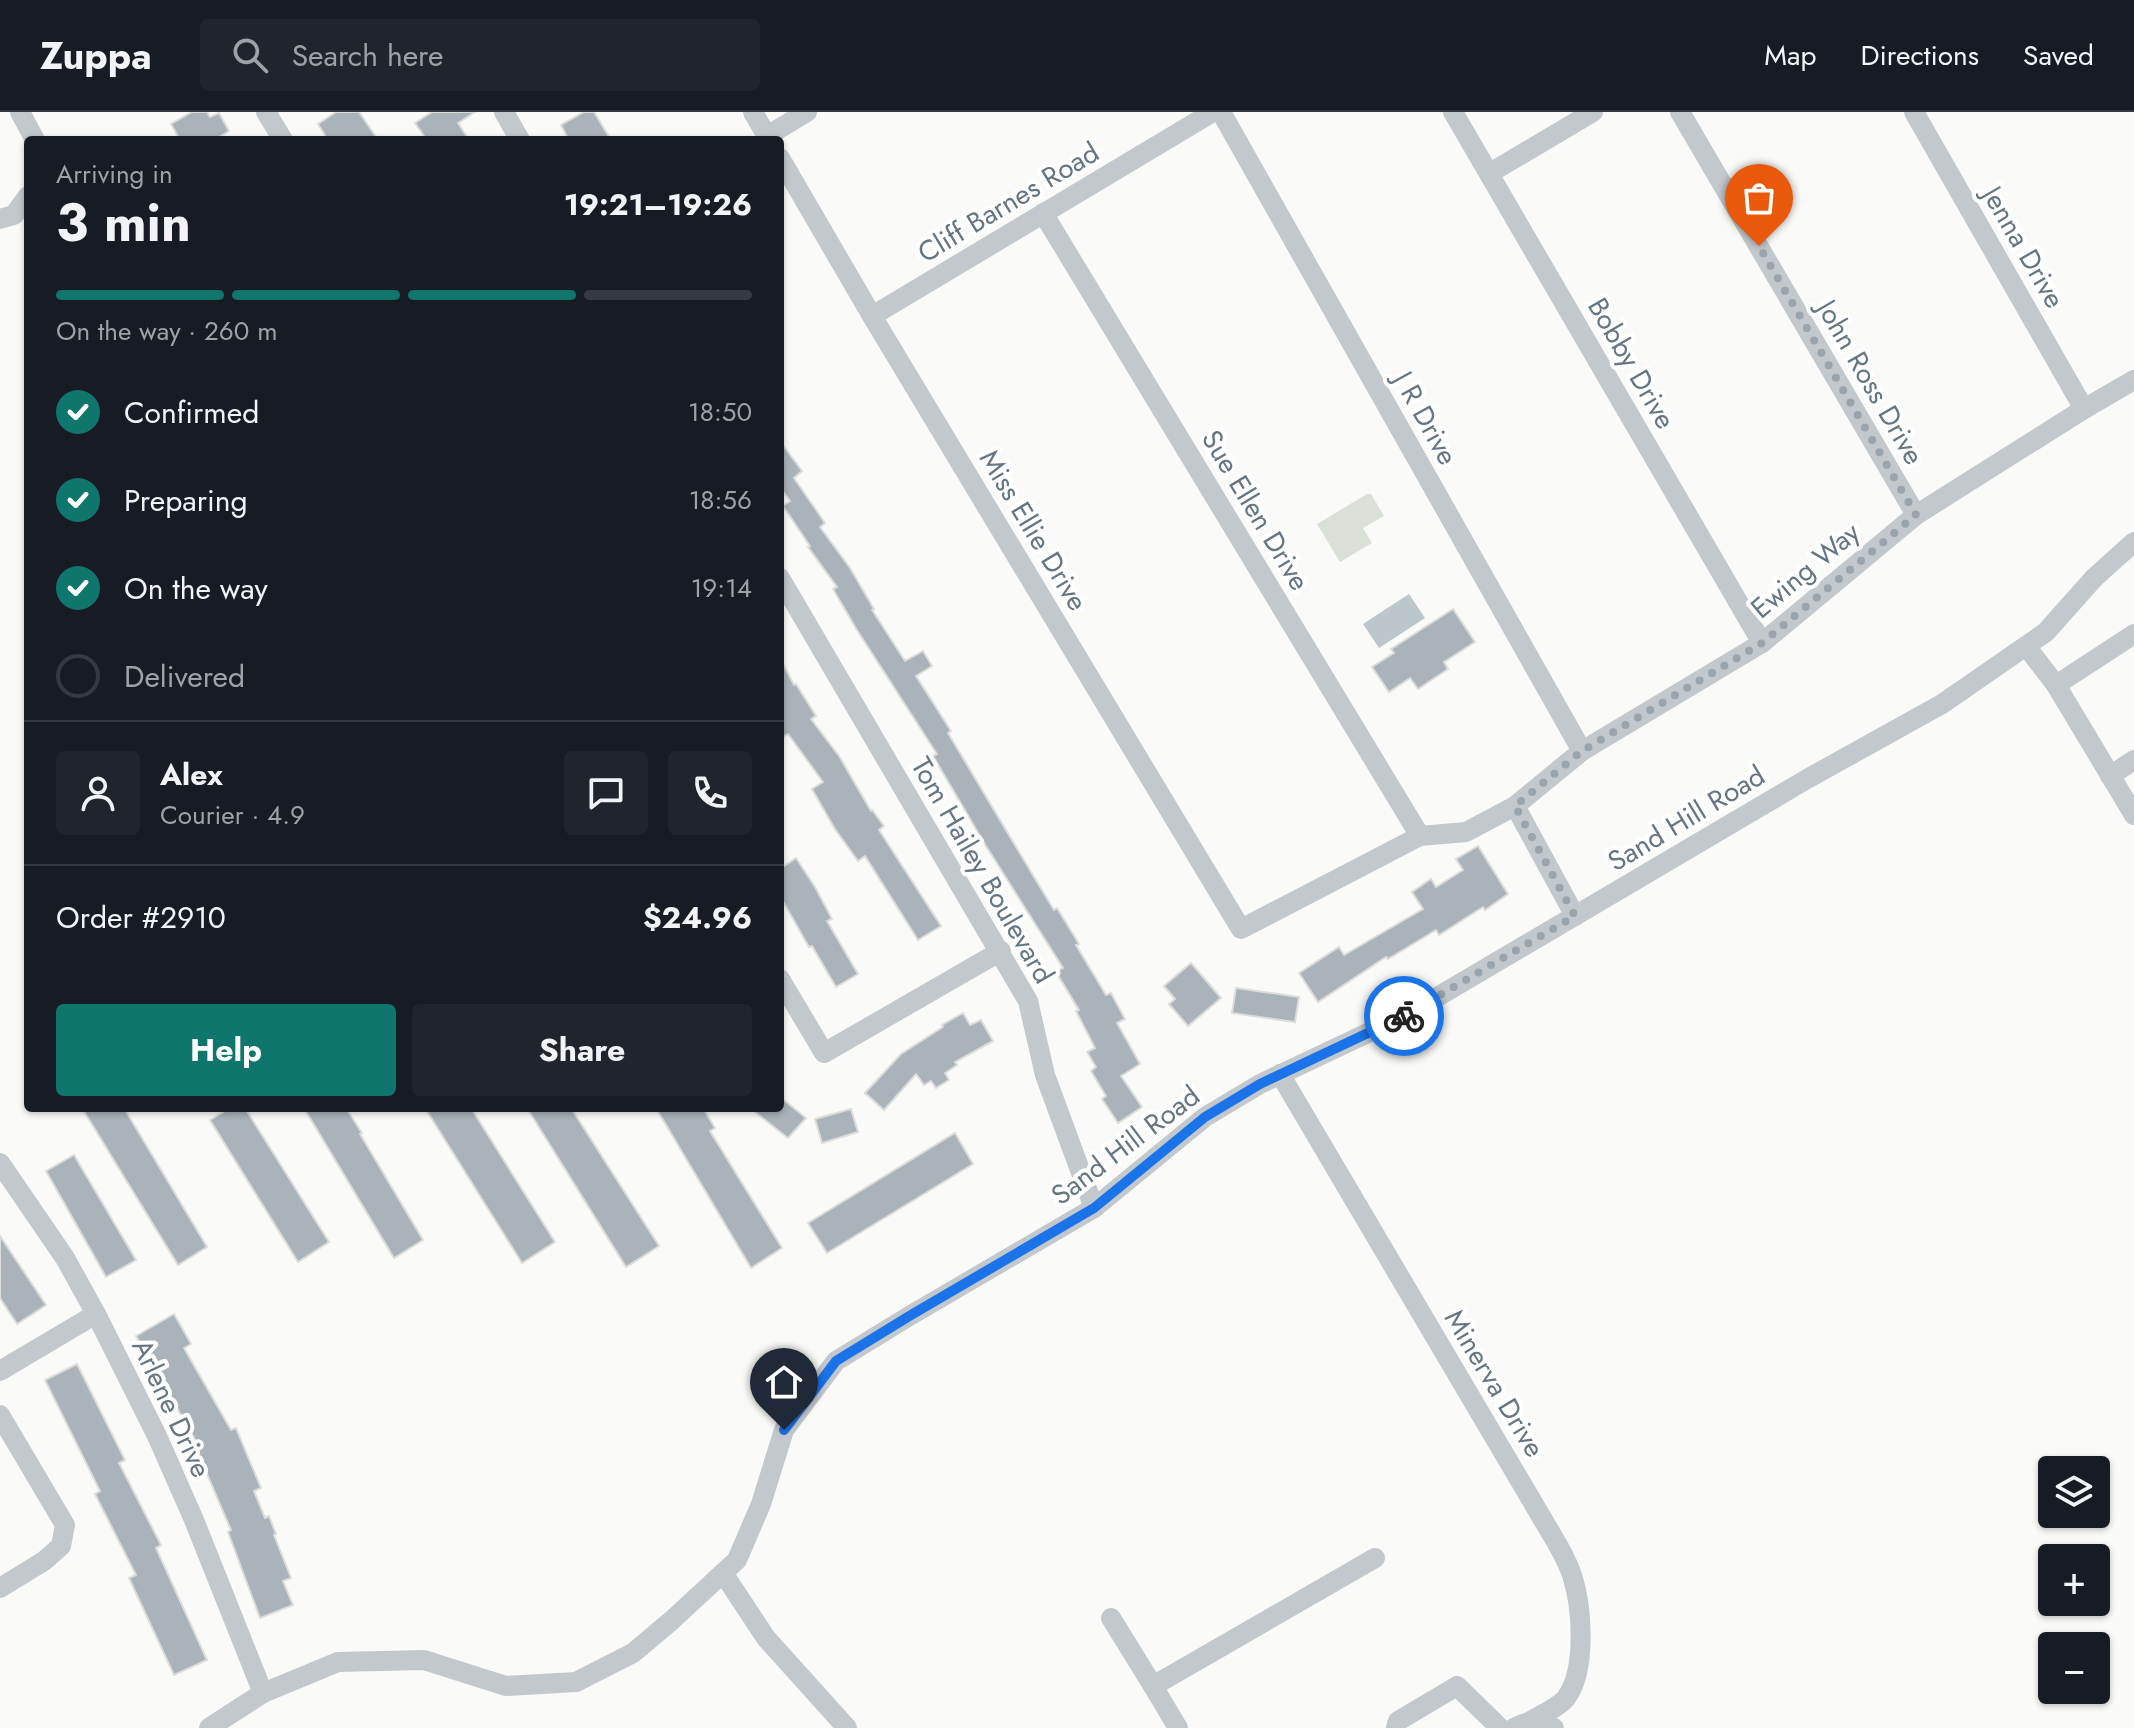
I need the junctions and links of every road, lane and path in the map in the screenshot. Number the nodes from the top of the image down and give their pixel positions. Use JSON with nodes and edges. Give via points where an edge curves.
{"nodes":[{"id":1,"x":20,"y":112,"type":"edge"},
{"id":2,"x":266,"y":112,"type":"edge"},
{"id":3,"x":504,"y":112,"type":"edge"},
{"id":4,"x":753,"y":112,"type":"edge"},
{"id":5,"x":807,"y":112,"type":"edge"},
{"id":6,"x":1213,"y":112,"type":"edge"},
{"id":7,"x":1221,"y":112,"type":"edge"},
{"id":8,"x":1453,"y":112,"type":"edge"},
{"id":9,"x":1593,"y":112,"type":"edge"},
{"id":10,"x":1680,"y":112,"type":"edge"},
{"id":11,"x":1914,"y":112,"type":"edge"},
{"id":12,"x":33,"y":136,"type":"edge"},
{"id":13,"x":281,"y":136,"type":"edge"},
{"id":14,"x":518,"y":136,"type":"edge"},
{"id":15,"x":767,"y":136,"type":"edge"},
{"id":16,"x":771,"y":136,"type":"edge"},
{"id":17,"x":784,"y":165,"type":"edge"},
{"id":18,"x":1490,"y":173,"type":"junction"},
{"id":19,"x":24,"y":201,"type":"edge"},
{"id":20,"x":1043,"y":213,"type":"junction"},
{"id":21,"x":0,"y":219,"type":"edge"},
{"id":22,"x":872,"y":316,"type":"junction"},
{"id":23,"x":2134,"y":380,"type":"edge"},
{"id":24,"x":2084,"y":409,"type":"junction"},
{"id":25,"x":1916,"y":515,"type":"junction"},
{"id":26,"x":2134,"y":542,"type":"edge"},
{"id":27,"x":784,"y":585,"type":"edge"},
{"id":28,"x":2134,"y":634,"type":"edge"},
{"id":29,"x":1762,"y":643,"type":"junction"},
{"id":30,"x":2026,"y":646,"type":"junction"},
{"id":31,"x":2056,"y":685,"type":"junction"},
{"id":32,"x":1582,"y":751,"type":"junction"},
{"id":33,"x":2134,"y":760,"type":"edge"},
{"id":34,"x":2110,"y":776,"type":"junction"},
{"id":35,"x":1515,"y":806,"type":"junction"},
{"id":36,"x":2134,"y":815,"type":"edge"},
{"id":37,"x":1420,"y":836,"type":"junction"},
{"id":38,"x":1575,"y":916,"type":"junction"},
{"id":39,"x":1241,"y":929,"type":"joint"},
{"id":40,"x":1001,"y":951,"type":"junction"},
{"id":41,"x":784,"y":986,"type":"edge"},
{"id":42,"x":1280,"y":1074,"type":"junction"},
{"id":43,"x":0,"y":1163,"type":"edge"},
{"id":44,"x":1094,"y":1208,"type":"junction"},
{"id":45,"x":96,"y":1314,"type":"junction"},
{"id":46,"x":0,"y":1371,"type":"edge"},
{"id":47,"x":0,"y":1415,"type":"edge"},
{"id":48,"x":1375,"y":1558,"type":"dead end"},
{"id":49,"x":723,"y":1573,"type":"junction"},
{"id":50,"x":0,"y":1588,"type":"edge"},
{"id":51,"x":1111,"y":1618,"type":"dead end"},
{"id":52,"x":1153,"y":1686,"type":"junction"},
{"id":53,"x":263,"y":1693,"type":"junction"},
{"id":54,"x":1565,"y":1699,"type":"junction"},
{"id":55,"x":1522,"y":1725,"type":"edge"},
{"id":56,"x":1393,"y":1726,"type":"edge"},
{"id":57,"x":209,"y":1728,"type":"edge"},
{"id":58,"x":847,"y":1728,"type":"edge"},
{"id":59,"x":1178,"y":1728,"type":"edge"},
{"id":60,"x":1500,"y":1728,"type":"edge"},
{"id":61,"x":1554,"y":1728,"type":"edge"},
{"id":62,"x":1561,"y":1728,"type":"edge"}],
"edges":[{"from":1,"to":12,"type":"street"},
{"from":2,"to":13,"type":"street"},
{"from":3,"to":14,"type":"street"},
{"from":4,"to":15,"type":"street"},
{"from":5,"to":16,"type":"street"},
{"from":6,"to":20,"type":"street","name":"Cliff Barnes Road"},
{"from":7,"to":32,"type":"street","name":"J R Drive"},
{"from":8,"to":18,"type":"street","name":"Bobby Drive"},
{"from":9,"to":18,"type":"street"},
{"from":10,"to":25,"type":"street","name":"John Ross Drive"},
{"from":11,"to":24,"type":"street","name":"Jenna Drive"},
{"from":17,"to":22,"type":"street","name":"Miss Ellie Drive"},
{"from":18,"to":29,"type":"street","name":"Bobby Drive"},
{"from":19,"to":21,"type":"street","via":[[14,215]]},
{"from":20,"to":22,"type":"street","name":"Cliff Barnes Road"},
{"from":20,"to":37,"type":"street","name":"Sue Ellen Drive"},
{"from":22,"to":39,"type":"street","name":"Miss Ellie Drive"},
{"from":23,"to":24,"type":"street","name":"Ewing Way"},
{"from":24,"to":25,"type":"street","name":"Ewing Way"},
{"from":25,"to":29,"type":"street","name":"Ewing Way"},
{"from":26,"to":30,"type":"street","name":"Sand Hill Road"},
{"from":27,"to":40,"type":"street","name":"Tom Hailey Boulevard"},
{"from":28,"to":31,"type":"street"},
{"from":29,"to":32,"type":"street","name":"Ewing Way"},
{"from":30,"to":31,"type":"street"},
{"from":30,"to":38,"type":"street","name":"Sand Hill Road","via":[[1942,704]]},
{"from":31,"to":34,"type":"street"},
{"from":32,"to":35,"type":"street","name":"Ewing Way"},
{"from":33,"to":34,"type":"street"},
{"from":34,"to":36,"type":"street"},
{"from":35,"to":37,"type":"street","name":"Ewing Way","via":[[1466,832]]},
{"from":35,"to":38,"type":"street"},
{"from":37,"to":39,"type":"street","name":"Ewing Way"},
{"from":38,"to":42,"type":"street","name":"Sand Hill Road","via":[[1410,1013]]},
{"from":40,"to":41,"type":"street","via":[[824,1053]]},
{"from":40,"to":44,"type":"street","name":"Tom Hailey Boulevard","via":[[1028,1001],[1045,1075]]},
{"from":42,"to":44,"type":"street","name":"Sand Hill Road","via":[[1205,1117]]},
{"from":42,"to":54,"type":"street","name":"Minerva Drive","via":[[1565,1557],[1577,1599],[1580,1641]]},
{"from":43,"to":45,"type":"street","name":"Arlene Drive"},
{"from":44,"to":49,"type":"street","name":"Sand Hill Road","via":[[836,1361],[784,1430],[755,1518],[737,1560]]},
{"from":45,"to":46,"type":"street"},
{"from":45,"to":53,"type":"street","name":"Arlene Drive","via":[[169,1464]]},
{"from":47,"to":50,"type":"street","via":[[65,1525],[61,1546]]},
{"from":48,"to":52,"type":"street"},
{"from":49,"to":53,"type":"street","name":"Sand Hill Road","via":[[633,1653],[576,1682],[506,1686],[424,1660],[338,1662]]},
{"from":49,"to":58,"type":"street","via":[[766,1638]]},
{"from":51,"to":52,"type":"street"},
{"from":52,"to":59,"type":"street"},
{"from":53,"to":57,"type":"street","name":"Sand Hill Road"},
{"from":54,"to":55,"type":"street"},
{"from":54,"to":62,"type":"street","name":"Minerva Drive"},
{"from":55,"to":61,"type":"street","via":[[1541,1722]]},
{"from":56,"to":60,"type":"street","via":[[1457,1686]]}]}
